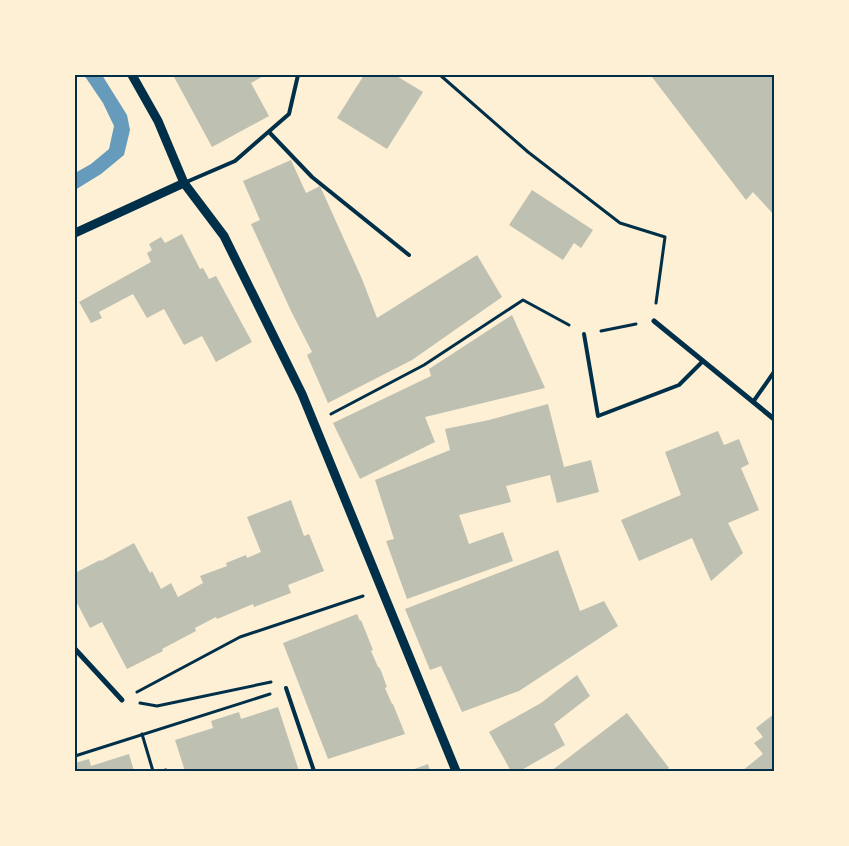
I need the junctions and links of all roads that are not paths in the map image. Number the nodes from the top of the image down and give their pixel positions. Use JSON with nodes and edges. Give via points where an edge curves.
{"nodes":[{"id":1,"x":132,"y":75,"type":"edge"},
{"id":2,"x":298,"y":75,"type":"edge"},
{"id":3,"x":268,"y":132,"type":"junction"},
{"id":4,"x":184,"y":184,"type":"junction"},
{"id":5,"x":75,"y":234,"type":"edge"},
{"id":6,"x":409,"y":255,"type":"dead end"},
{"id":7,"x":654,"y":321,"type":"road end"},
{"id":8,"x":584,"y":334,"type":"road end"},
{"id":9,"x":703,"y":361,"type":"junction"},
{"id":10,"x":774,"y":372,"type":"edge"},
{"id":11,"x":753,"y":402,"type":"junction"},
{"id":12,"x":774,"y":419,"type":"edge"},
{"id":13,"x":75,"y":649,"type":"edge"},
{"id":14,"x":286,"y":688,"type":"road end"},
{"id":15,"x":122,"y":700,"type":"road end"},
{"id":16,"x":314,"y":771,"type":"edge"},
{"id":17,"x":456,"y":771,"type":"edge"}],
"edges":[{"from":1,"to":4,"type":"street","via":[[158,121]]},
{"from":2,"to":3,"type":"lane","via":[[289,114]]},
{"from":3,"to":4,"type":"lane","via":[[235,161]]},
{"from":3,"to":6,"type":"lane","via":[[312,177]]},
{"from":4,"to":5,"type":"street"},
{"from":4,"to":17,"type":"street","via":[[224,236],[302,394]]},
{"from":7,"to":9,"type":"street"},
{"from":8,"to":9,"type":"lane","via":[[598,416],[680,386]]},
{"from":9,"to":11,"type":"street"},
{"from":10,"to":11,"type":"lane"},
{"from":11,"to":12,"type":"street"},
{"from":13,"to":15,"type":"street"},
{"from":14,"to":16,"type":"lane"}]}
